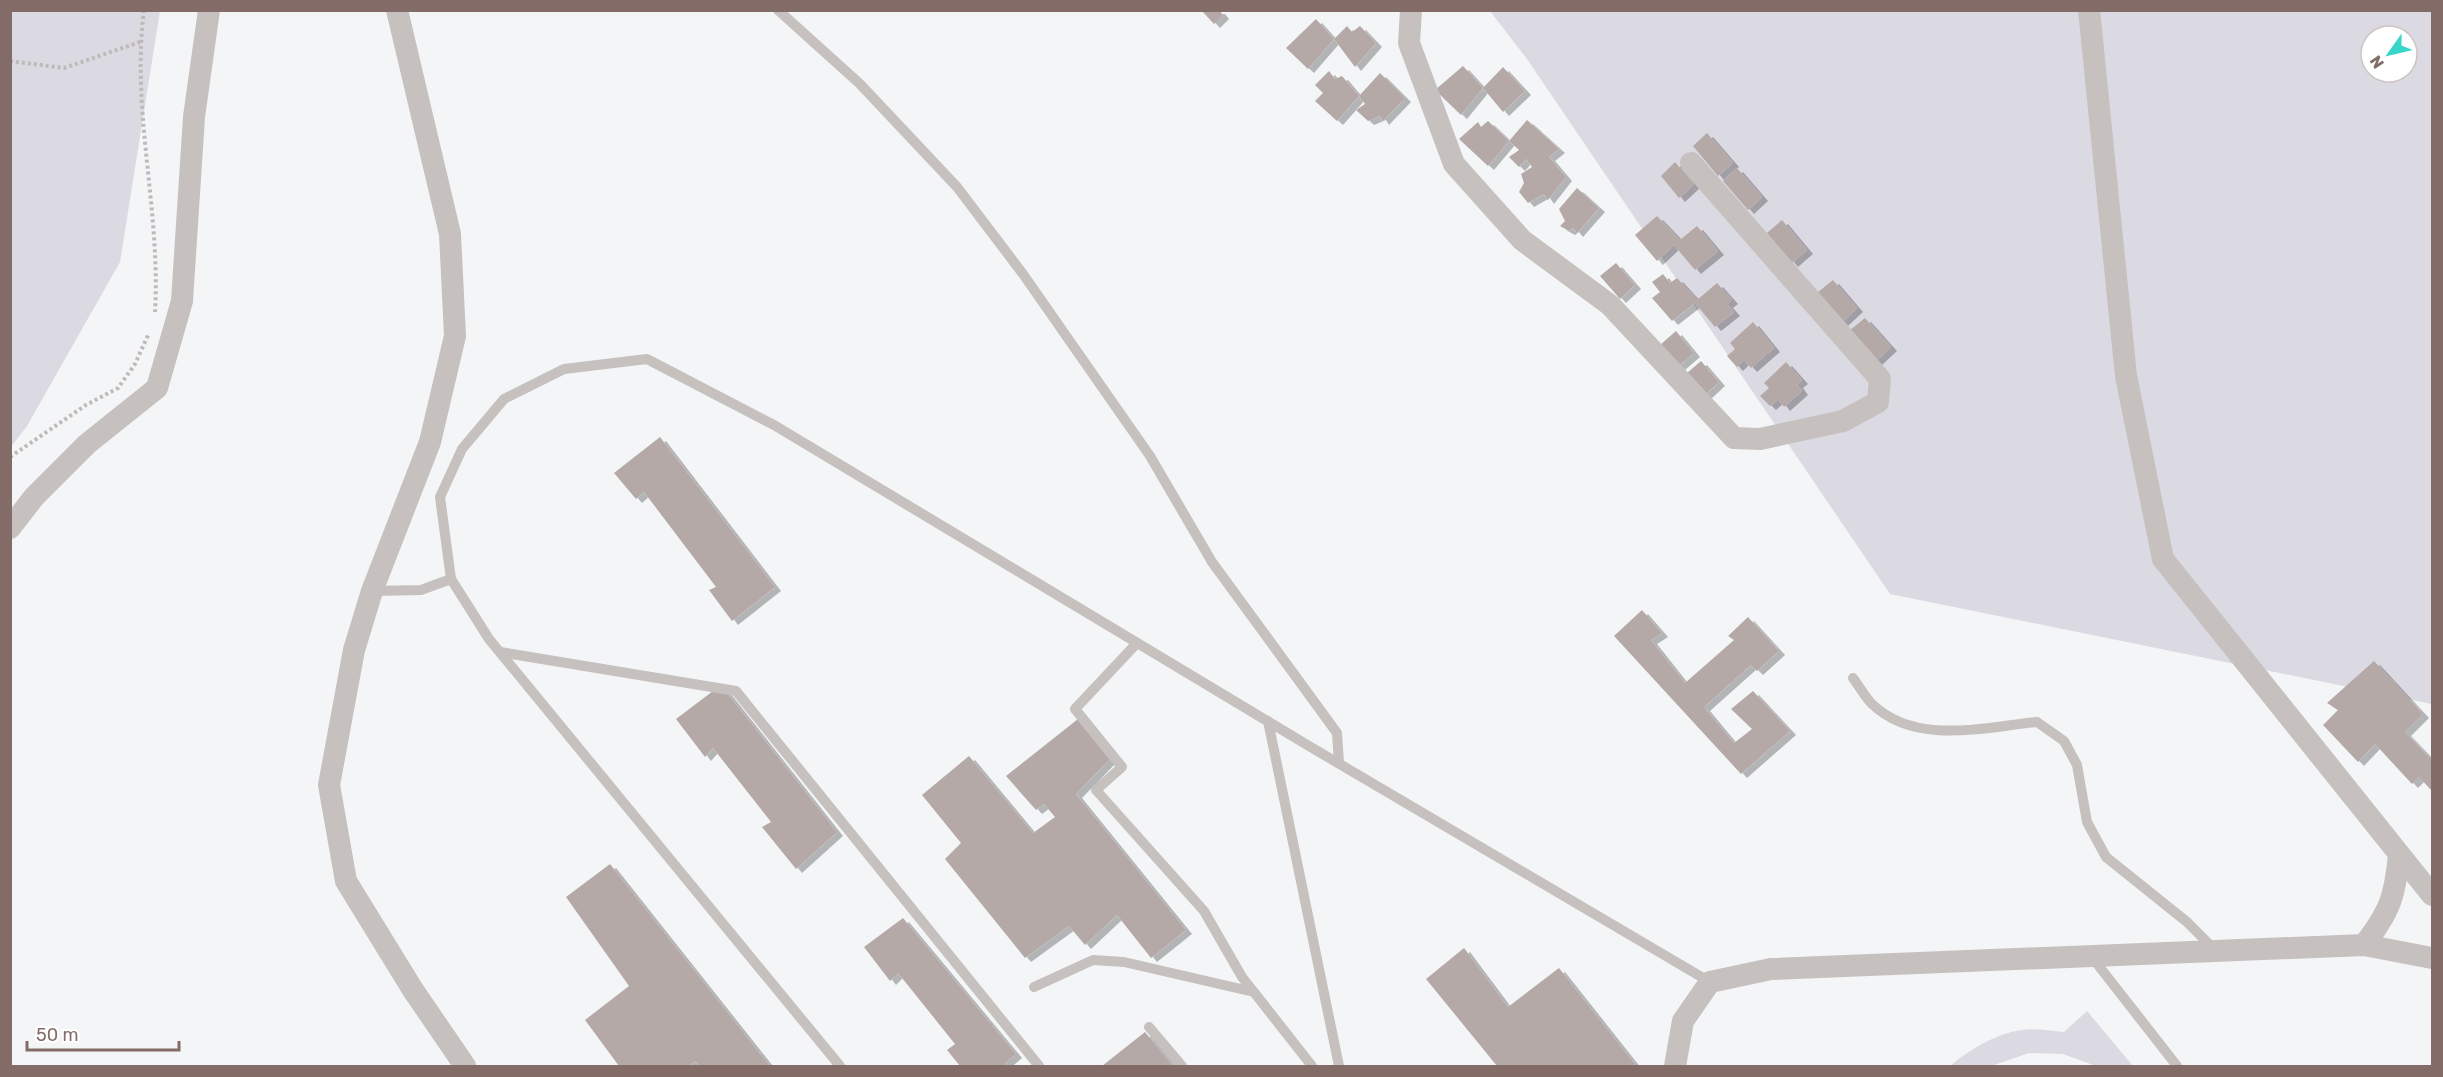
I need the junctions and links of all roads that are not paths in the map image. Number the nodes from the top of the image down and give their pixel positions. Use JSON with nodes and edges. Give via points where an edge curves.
{"nodes":[{"id":1,"x":209,"y":10,"type":"edge"},
{"id":2,"x":396,"y":10,"type":"edge"},
{"id":3,"x":778,"y":10,"type":"edge"},
{"id":4,"x":1411,"y":10,"type":"edge"},
{"id":5,"x":2089,"y":10,"type":"edge"},
{"id":6,"x":1691,"y":163,"type":"dead end"},
{"id":7,"x":10,"y":528,"type":"edge"},
{"id":8,"x":451,"y":579,"type":"junction"},
{"id":9,"x":372,"y":591,"type":"junction"},
{"id":10,"x":1137,"y":643,"type":"junction"},
{"id":11,"x":500,"y":652,"type":"junction"},
{"id":12,"x":1853,"y":678,"type":"dead end"},
{"id":13,"x":1268,"y":721,"type":"junction"},
{"id":14,"x":1339,"y":763,"type":"junction"},
{"id":15,"x":2399,"y":854,"type":"junction"},
{"id":16,"x":2433,"y":895,"type":"edge"},
{"id":17,"x":2364,"y":945,"type":"junction"},
{"id":18,"x":2216,"y":951,"type":"junction"},
{"id":19,"x":2090,"y":956,"type":"junction"},
{"id":20,"x":2433,"y":958,"type":"edge"},
{"id":21,"x":1710,"y":982,"type":"junction"},
{"id":22,"x":1034,"y":987,"type":"dead end"},
{"id":23,"x":1254,"y":992,"type":"junction"},
{"id":24,"x":1149,"y":1027,"type":"dead end"},
{"id":25,"x":465,"y":1066,"type":"edge"},
{"id":26,"x":840,"y":1066,"type":"edge"},
{"id":27,"x":1039,"y":1066,"type":"edge"},
{"id":28,"x":1182,"y":1066,"type":"edge"},
{"id":29,"x":1312,"y":1066,"type":"edge"},
{"id":30,"x":1339,"y":1066,"type":"edge"},
{"id":31,"x":1675,"y":1066,"type":"edge"},
{"id":32,"x":2177,"y":1066,"type":"edge"}],
"edges":[{"from":1,"to":7,"type":"street","via":[[194,117],[182,301],[157,388],[87,444],[34,496]]},
{"from":2,"to":9,"type":"street","via":[[450,234],[455,336],[430,442]]},
{"from":3,"to":14,"type":"lane","via":[[860,84],[957,187],[1023,273],[1150,456],[1212,562],[1337,733]]},
{"from":4,"to":6,"type":"street","via":[[1409,43],[1454,164],[1522,240],[1610,305],[1734,438],[1760,439],[1844,421],[1878,402],[1880,379]]},
{"from":5,"to":15,"type":"street","via":[[2126,376],[2163,559]]},
{"from":8,"to":9,"type":"lane","via":[[421,590]]},
{"from":8,"to":10,"type":"lane","via":[[440,497],[462,449],[504,399],[564,369],[648,359],[774,425]]},
{"from":8,"to":11,"type":"lane"},
{"from":9,"to":25,"type":"street","via":[[354,650],[329,785],[346,881]]},
{"from":10,"to":13,"type":"lane"},
{"from":10,"to":23,"type":"lane","via":[[1075,709],[1122,767],[1096,790],[1204,911]]},
{"from":11,"to":26,"type":"lane"},
{"from":11,"to":27,"type":"lane","via":[[736,691]]},
{"from":12,"to":18,"type":"lane","via":[[1871,704],[1895,720],[1934,732],[2037,722],[2064,741],[2077,765],[2087,822],[2106,857],[2187,922]]},
{"from":13,"to":14,"type":"lane"},
{"from":13,"to":30,"type":"lane"},
{"from":14,"to":21,"type":"lane"},
{"from":15,"to":16,"type":"street"},
{"from":15,"to":17,"type":"street","via":[[2396,890],[2385,918]]},
{"from":17,"to":18,"type":"street"},
{"from":17,"to":20,"type":"street"},
{"from":18,"to":19,"type":"street"},
{"from":19,"to":21,"type":"street","via":[[1771,969]]},
{"from":19,"to":32,"type":"lane"},
{"from":21,"to":31,"type":"street","via":[[1683,1021]]},
{"from":22,"to":23,"type":"lane","via":[[1093,960],[1124,962]]},
{"from":23,"to":29,"type":"lane"},
{"from":24,"to":28,"type":"lane"}]}
